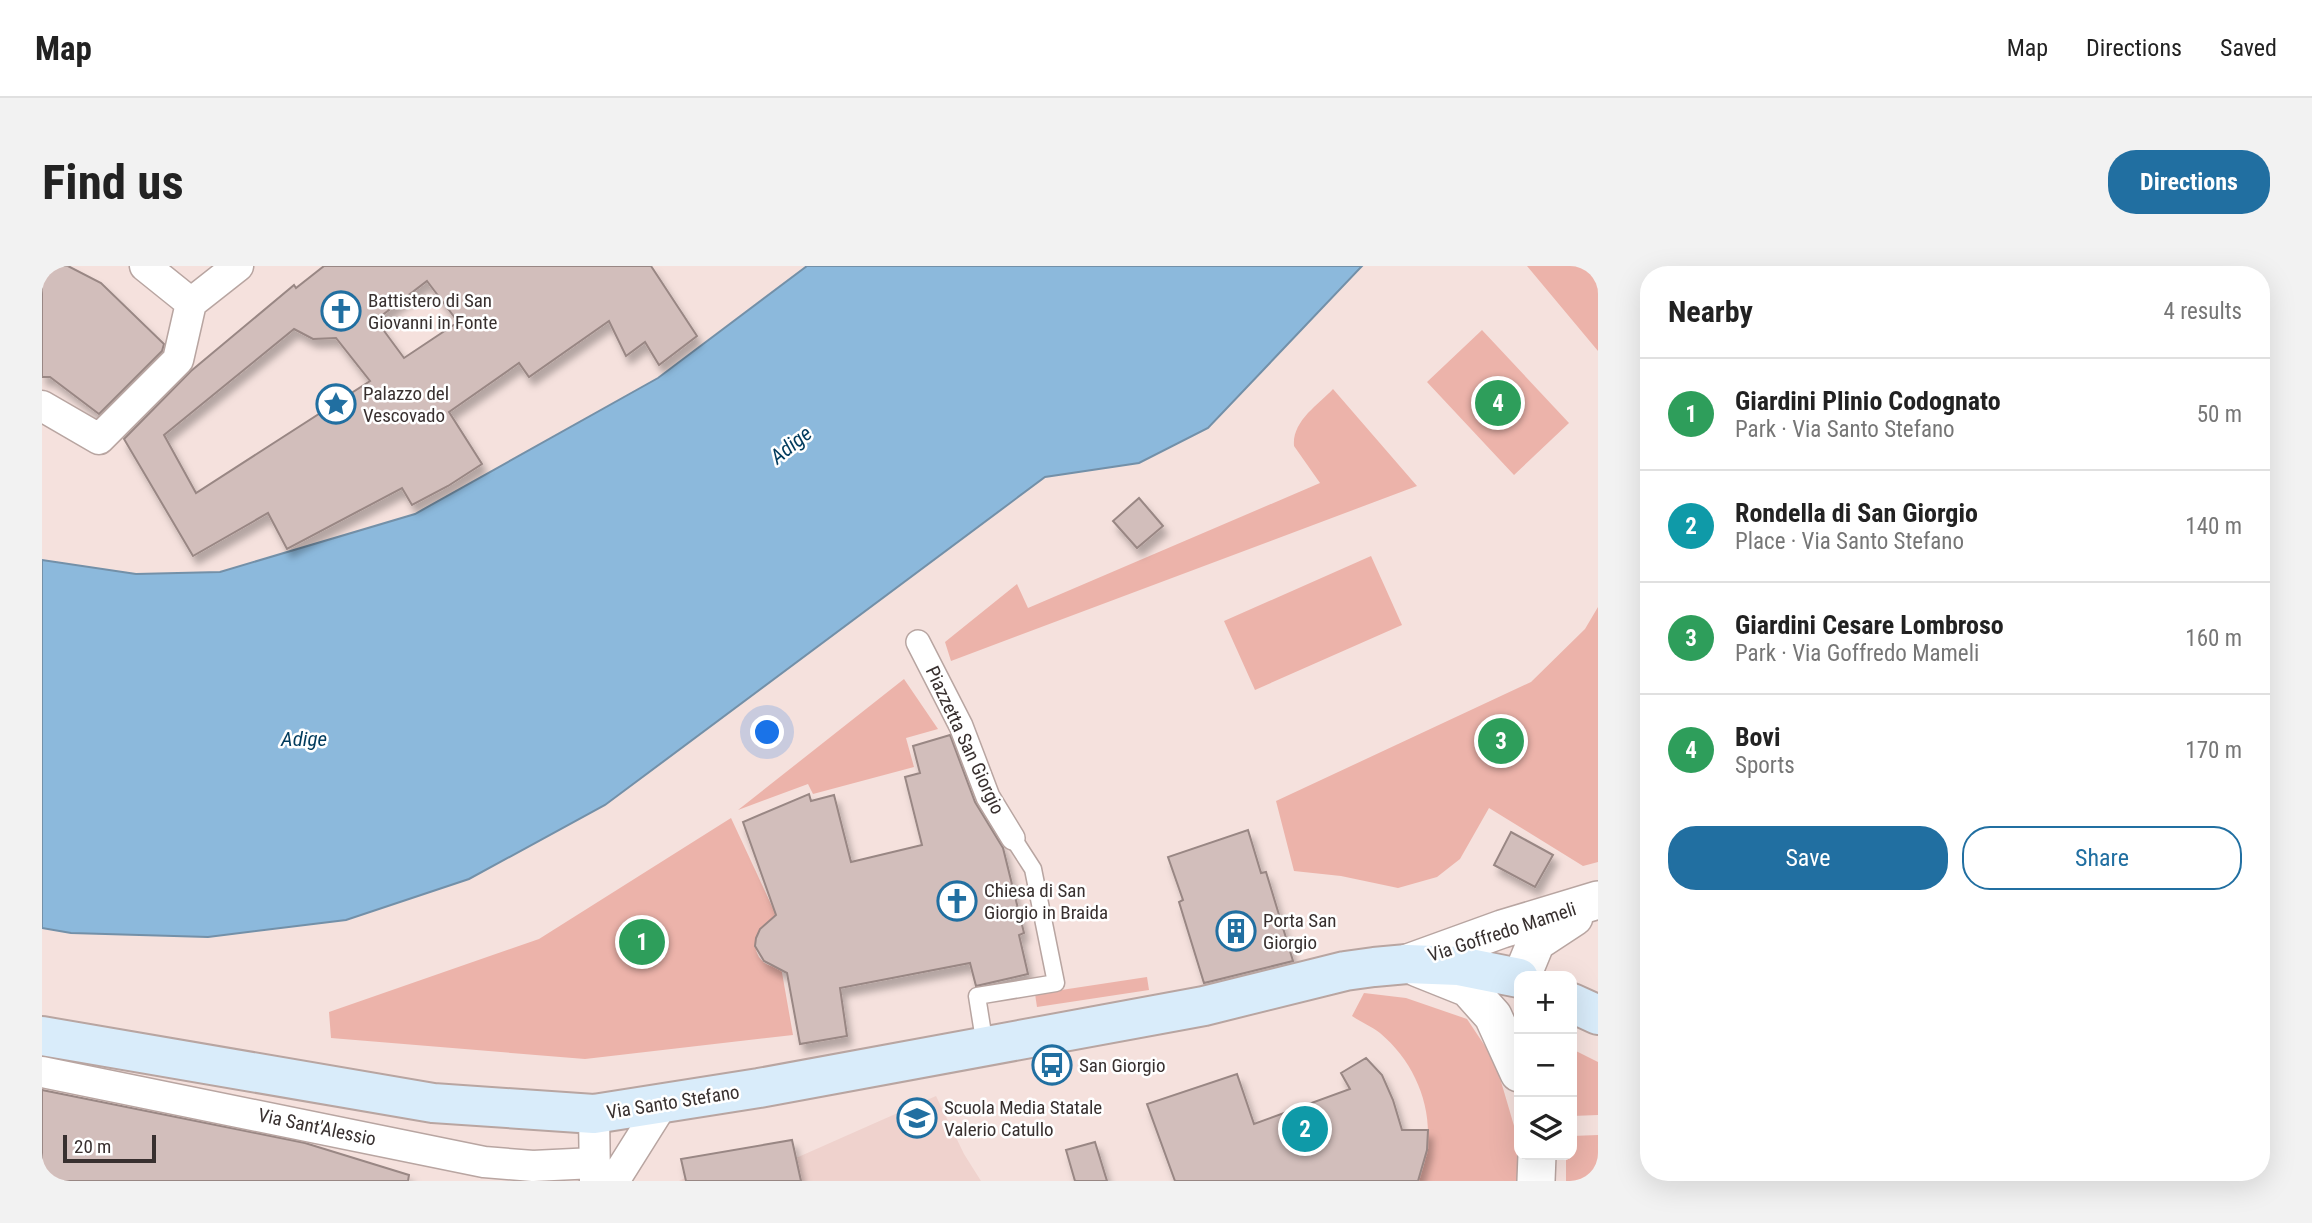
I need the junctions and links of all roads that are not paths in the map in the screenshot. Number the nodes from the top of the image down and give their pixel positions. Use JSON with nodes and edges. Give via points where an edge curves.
{"nodes":[{"id":1,"x":145,"y":266,"type":"edge"},
{"id":2,"x":238,"y":266,"type":"edge"},
{"id":3,"x":191,"y":303,"type":"junction"},
{"id":4,"x":42,"y":406,"type":"edge"},
{"id":5,"x":918,"y":642,"type":"dead end"},
{"id":6,"x":1013,"y":838,"type":"joint"},
{"id":7,"x":1598,"y":900,"type":"edge"},
{"id":8,"x":1407,"y":964,"type":"junction"},
{"id":9,"x":1523,"y":971,"type":"edge"},
{"id":10,"x":1514,"y":976,"type":"edge"},
{"id":11,"x":1299,"y":982,"type":"joint"},
{"id":12,"x":1577,"y":1006,"type":"edge"},
{"id":13,"x":1598,"y":1016,"type":"edge"},
{"id":14,"x":42,"y":1036,"type":"edge"},
{"id":15,"x":985,"y":1046,"type":"junction"},
{"id":16,"x":1514,"y":1062,"type":"edge"},
{"id":17,"x":42,"y":1072,"type":"edge"},
{"id":18,"x":663,"y":1103,"type":"junction"},
{"id":19,"x":594,"y":1114,"type":"junction"},
{"id":20,"x":1536,"y":1160,"type":"edge"},
{"id":21,"x":483,"y":1171,"type":"edge"},
{"id":22,"x":601,"y":1175,"type":"edge"},
{"id":23,"x":1536,"y":1181,"type":"edge"}],
"edges":[{"from":1,"to":3,"type":"street"},
{"from":2,"to":3,"type":"street"},
{"from":3,"to":4,"type":"street","via":[[178,360],[99,439]]},
{"from":5,"to":6,"type":"street","name":"Piazzetta San Giorgio","via":[[961,726],[988,797]]},
{"from":6,"to":15,"type":"lane","via":[[1033,869],[1056,983],[977,996]]},
{"from":7,"to":8,"type":"street","name":"Via Goffredo Mameli"},
{"from":7,"to":9,"type":"street","name":"Via Goffredo Mameli","via":[[1536,942]]},
{"from":8,"to":10,"type":"main road","name":"Via Goffredo Mameli","via":[[1459,966]]},
{"from":8,"to":11,"type":"main road","name":"Via Goffredo Mameli"},
{"from":8,"to":16,"type":"street","via":[[1468,988],[1493,1016]]},
{"from":11,"to":15,"type":"main road","name":"Via Santo Stefano","via":[[1203,1006]]},
{"from":12,"to":13,"type":"main road"},
{"from":14,"to":19,"type":"main road","name":"Via Santo Stefano","via":[[432,1103]]},
{"from":15,"to":18,"type":"main road","name":"Via Santo Stefano"},
{"from":17,"to":21,"type":"street","name":"Via Sant'Alessio"},
{"from":18,"to":19,"type":"main road","name":"Via Santo Stefano"},
{"from":18,"to":22,"type":"street"},
{"from":19,"to":22,"type":"street"},
{"from":20,"to":23,"type":"street"},
{"from":21,"to":22,"type":"street","name":"Via Sant'Alessio","via":[[533,1166]]}]}
